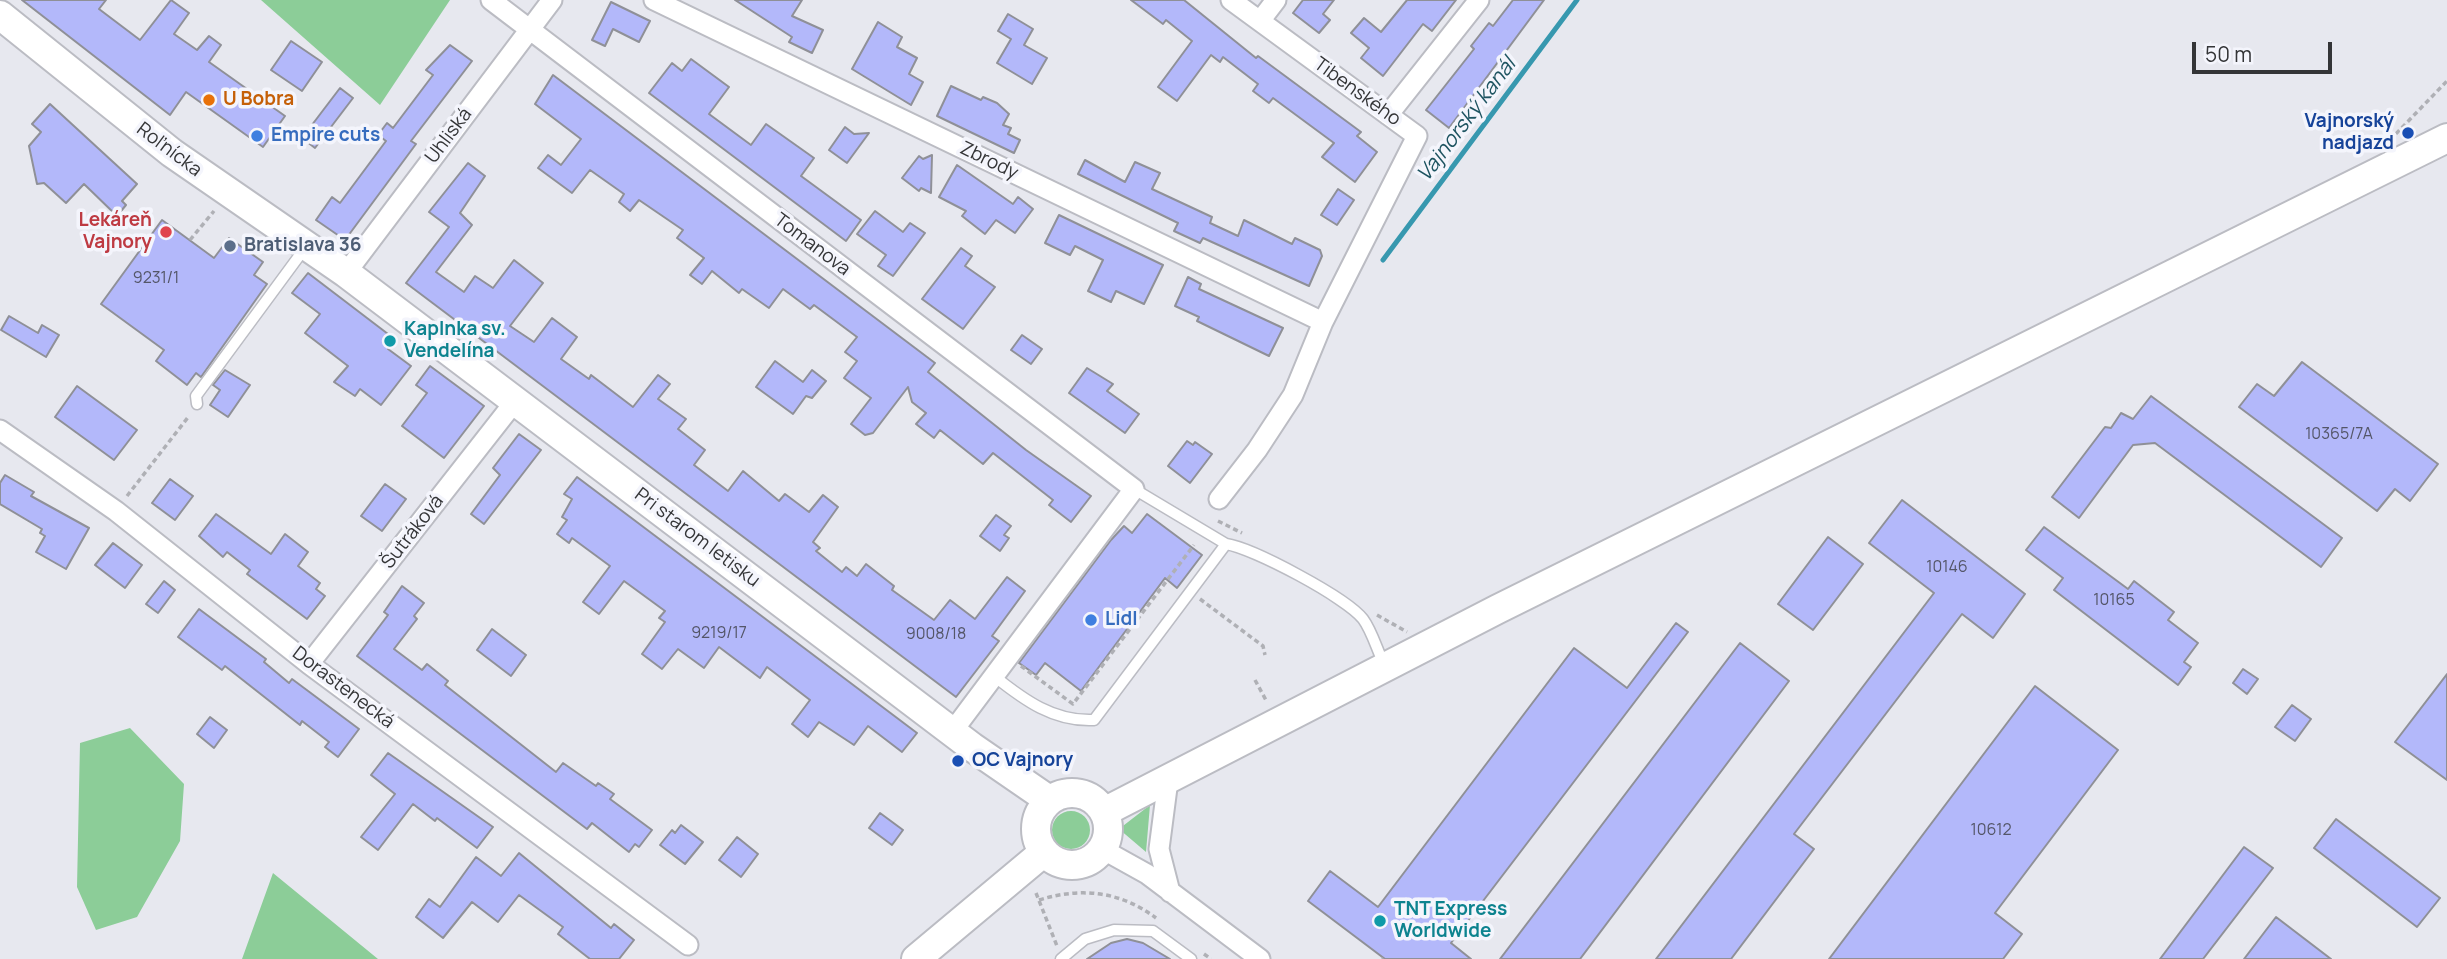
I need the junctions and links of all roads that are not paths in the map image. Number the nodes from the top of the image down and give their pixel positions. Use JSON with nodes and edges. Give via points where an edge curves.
{"nodes":[{"id":1,"x":491,"y":0,"type":"edge"},
{"id":2,"x":552,"y":0,"type":"edge"},
{"id":3,"x":654,"y":0,"type":"edge"},
{"id":4,"x":1231,"y":0,"type":"edge"},
{"id":5,"x":1276,"y":0,"type":"edge"},
{"id":6,"x":1479,"y":0,"type":"edge"},
{"id":7,"x":0,"y":15,"type":"edge"},
{"id":8,"x":1260,"y":21,"type":"junction"},
{"id":9,"x":528,"y":30,"type":"junction"},
{"id":10,"x":1388,"y":114,"type":"junction"},
{"id":11,"x":2447,"y":138,"type":"edge"},
{"id":12,"x":307,"y":245,"type":"junction"},
{"id":13,"x":346,"y":273,"type":"junction"},
{"id":14,"x":1323,"y":322,"type":"junction"},
{"id":15,"x":516,"y":400,"type":"junction"},
{"id":16,"x":197,"y":404,"type":"road end"},
{"id":17,"x":0,"y":430,"type":"edge"},
{"id":18,"x":1134,"y":489,"type":"junction"},
{"id":19,"x":1219,"y":499,"type":"dead end"},
{"id":20,"x":1226,"y":544,"type":"junction"},
{"id":21,"x":309,"y":664,"type":"junction"},
{"id":22,"x":1385,"y":668,"type":"junction"},
{"id":23,"x":994,"y":676,"type":"junction"},
{"id":24,"x":952,"y":732,"type":"junction"},
{"id":25,"x":1168,"y":780,"type":"junction"},
{"id":26,"x":1049,"y":800,"type":"junction"},
{"id":27,"x":1104,"y":812,"type":"junction"},
{"id":28,"x":1102,"y":849,"type":"junction"},
{"id":29,"x":1044,"y":852,"type":"junction"},
{"id":30,"x":1170,"y":892,"type":"junction"},
{"id":31,"x":688,"y":944,"type":"dead end"},
{"id":32,"x":1056,"y":956,"type":"edge"},
{"id":33,"x":916,"y":959,"type":"edge"},
{"id":34,"x":1191,"y":959,"type":"edge"},
{"id":35,"x":1260,"y":959,"type":"edge"}],
"edges":[{"from":1,"to":9,"type":"street","name":"Tomanova"},
{"from":2,"to":9,"type":"street","name":"Uhliská"},
{"from":3,"to":14,"type":"street","name":"Zbrody"},
{"from":4,"to":8,"type":"street","name":"Tibenského"},
{"from":5,"to":8,"type":"street"},
{"from":6,"to":10,"type":"street"},
{"from":7,"to":12,"type":"main road","name":"Roľnícka","via":[[172,153]]},
{"from":8,"to":10,"type":"street","name":"Tibenského"},
{"from":9,"to":13,"type":"street","name":"Uhliská"},
{"from":9,"to":18,"type":"street","name":"Tomanova"},
{"from":10,"to":14,"type":"street","name":"Tibenského","via":[[1417,136]]},
{"from":11,"to":22,"type":"main road"},
{"from":12,"to":13,"type":"main road","name":"Roľnícka"},
{"from":12,"to":16,"type":"lane","via":[[196,396]]},
{"from":13,"to":15,"type":"main road","name":"Pri starom letisku"},
{"from":14,"to":19,"type":"street","via":[[1293,394],[1258,450]]},
{"from":15,"to":21,"type":"street","name":"Šutráková"},
{"from":15,"to":24,"type":"main road","name":"Pri starom letisku"},
{"from":17,"to":21,"type":"street","name":"Dorastenecká","via":[[116,511]]},
{"from":18,"to":20,"type":"lane"},
{"from":18,"to":23,"type":"street"},
{"from":20,"to":22,"type":"lane","via":[[1244,547],[1308,580],[1363,619]]},
{"from":20,"to":23,"type":"lane","via":[[1094,720],[1043,711]]},
{"from":21,"to":31,"type":"street","name":"Dorastenecká"},
{"from":22,"to":25,"type":"main road"},
{"from":23,"to":24,"type":"street"},
{"from":24,"to":26,"type":"main road","name":"Pri starom letisku"},
{"from":25,"to":27,"type":"main road"},
{"from":25,"to":30,"type":"street","via":[[1159,849]]},
{"from":26,"to":27,"type":"main road","via":[[1063,793],[1079,793],[1094,800]]},
{"from":26,"to":29,"type":"main road","via":[[1035,827]]},
{"from":27,"to":28,"type":"main road","via":[[1108,827]]},
{"from":28,"to":29,"type":"main road","via":[[1086,862],[1071,865]]},
{"from":28,"to":30,"type":"street"},
{"from":29,"to":33,"type":"main road"},
{"from":30,"to":35,"type":"street"},
{"from":32,"to":34,"type":"lane","via":[[1085,939],[1114,930],[1153,931]]}]}
